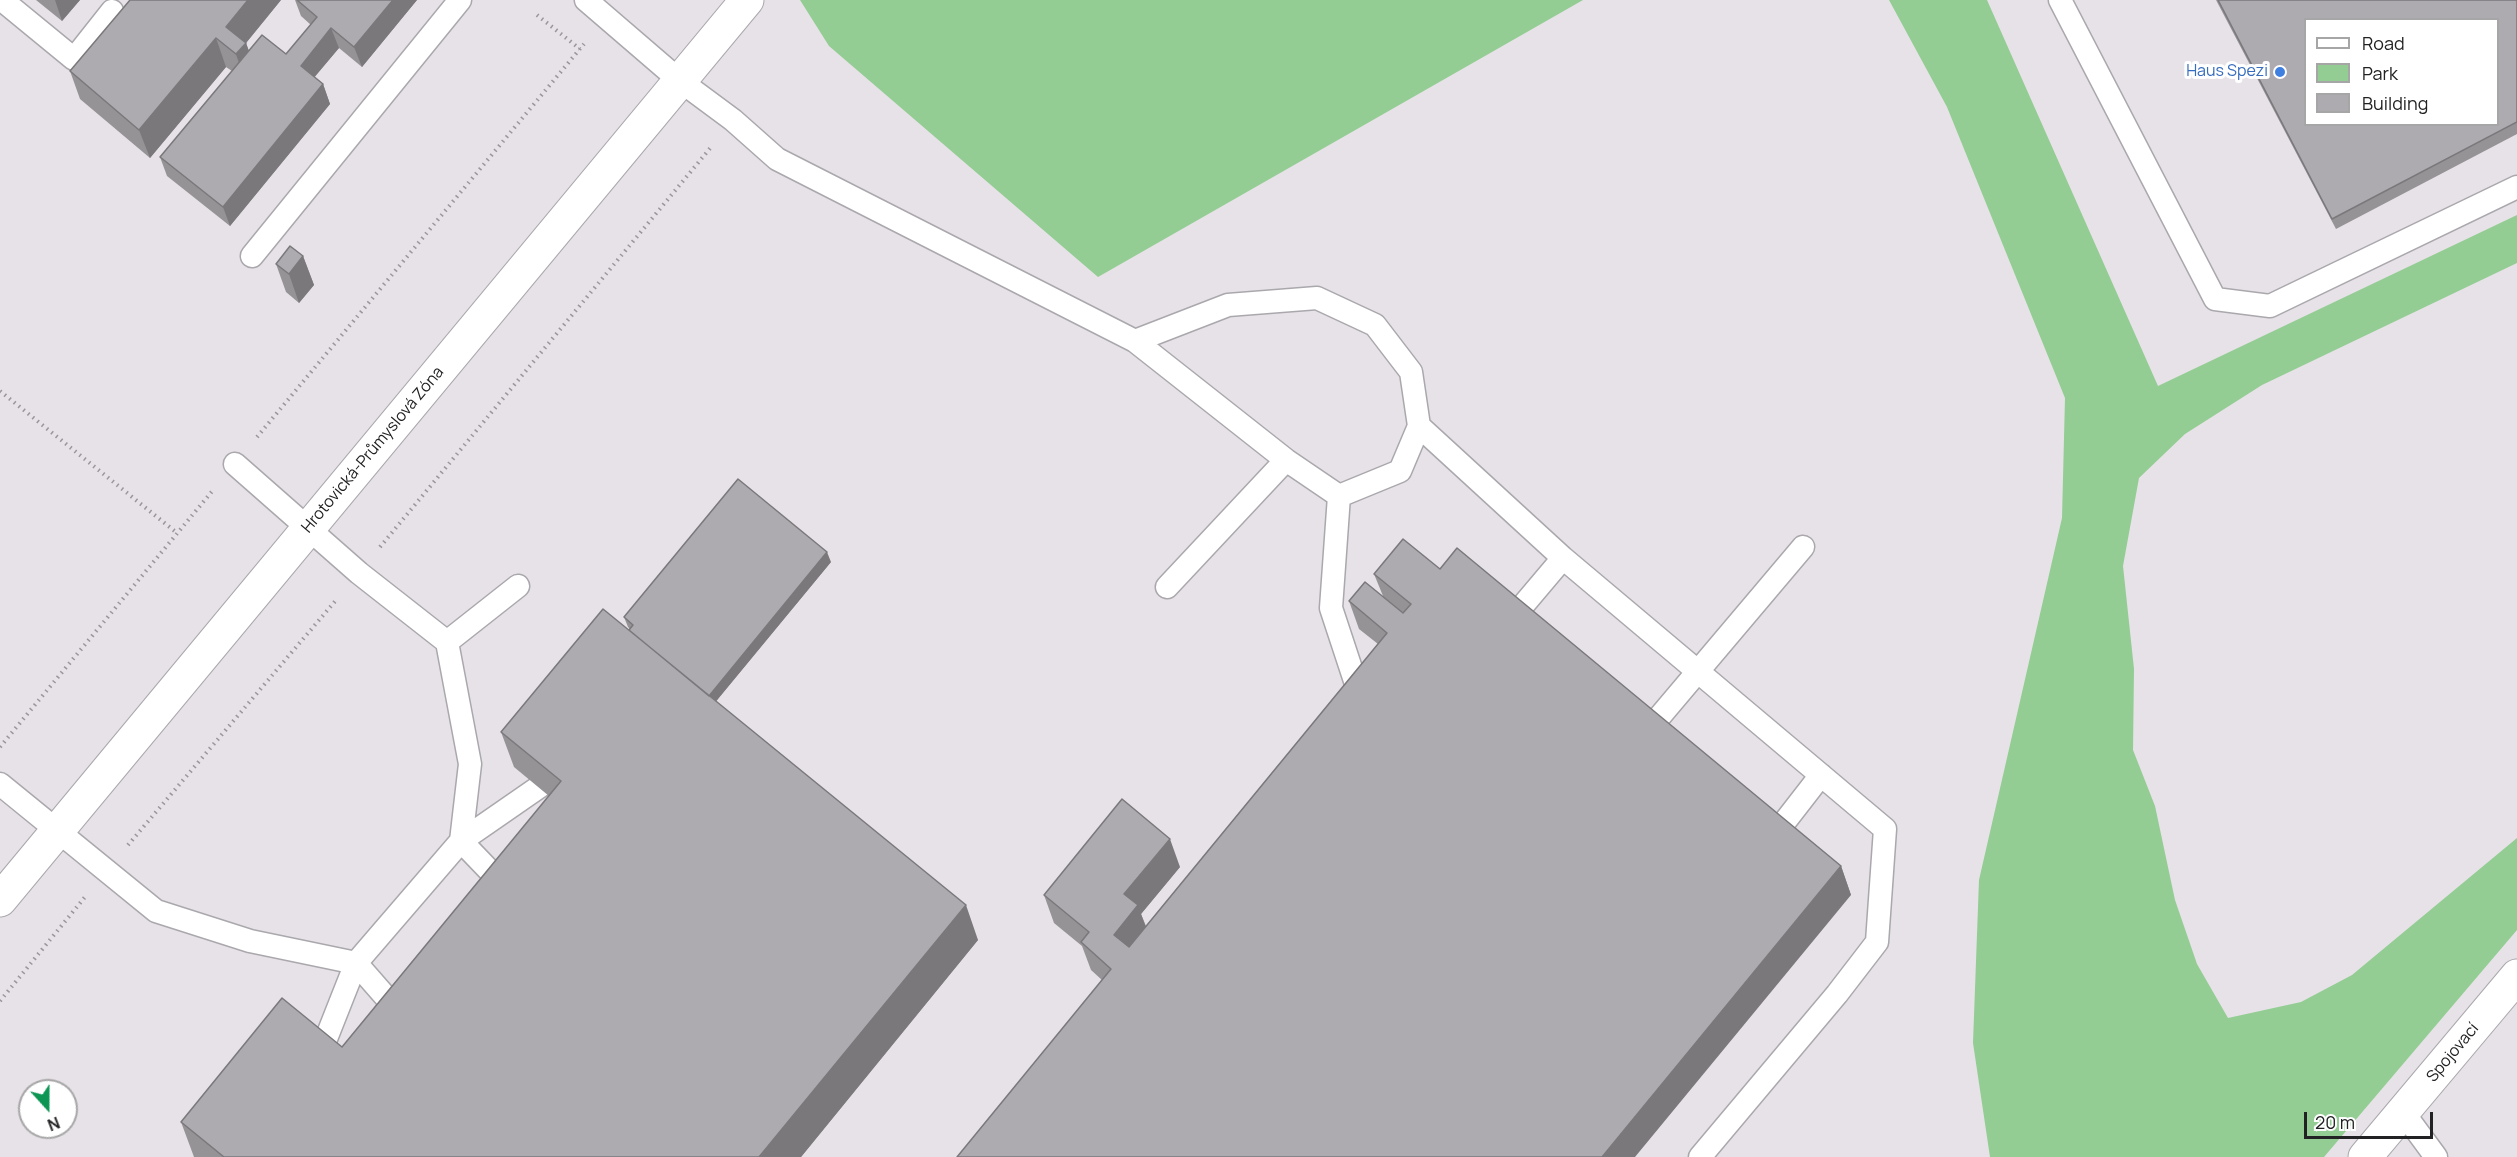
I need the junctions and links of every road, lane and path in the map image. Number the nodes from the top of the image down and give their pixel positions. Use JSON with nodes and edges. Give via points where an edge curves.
{"nodes":[{"id":1,"x":2,"y":0,"type":"edge"},
{"id":2,"x":460,"y":0,"type":"edge"},
{"id":3,"x":586,"y":0,"type":"edge"},
{"id":4,"x":747,"y":0,"type":"edge"},
{"id":5,"x":2060,"y":0,"type":"edge"},
{"id":6,"x":112,"y":11,"type":"dead end"},
{"id":7,"x":537,"y":15,"type":"dead end"},
{"id":8,"x":606,"y":17,"type":"junction"},
{"id":9,"x":580,"y":49,"type":"junction"},
{"id":10,"x":679,"y":80,"type":"junction"},
{"id":11,"x":2517,"y":187,"type":"edge"},
{"id":12,"x":252,"y":256,"type":"dead end"},
{"id":13,"x":1135,"y":341,"type":"junction"},
{"id":14,"x":0,"y":392,"type":"edge"},
{"id":15,"x":1419,"y":426,"type":"junction"},
{"id":16,"x":1286,"y":460,"type":"junction"},
{"id":17,"x":235,"y":464,"type":"junction"},
{"id":18,"x":1339,"y":496,"type":"junction"},
{"id":19,"x":309,"y":527,"type":"junction"},
{"id":20,"x":177,"y":533,"type":"junction"},
{"id":21,"x":1803,"y":547,"type":"dead end"},
{"id":22,"x":1563,"y":558,"type":"junction"},
{"id":23,"x":518,"y":586,"type":"dead end"},
{"id":24,"x":1167,"y":587,"type":"dead end"},
{"id":25,"x":1514,"y":616,"type":"edge"},
{"id":26,"x":447,"y":642,"type":"junction"},
{"id":27,"x":1696,"y":671,"type":"junction"},
{"id":28,"x":1362,"y":704,"type":"edge"},
{"id":29,"x":1650,"y":728,"type":"edge"},
{"id":30,"x":0,"y":747,"type":"edge"},
{"id":31,"x":1821,"y":775,"type":"junction"},
{"id":32,"x":0,"y":784,"type":"edge"},
{"id":33,"x":539,"y":787,"type":"edge"},
{"id":34,"x":58,"y":830,"type":"junction"},
{"id":35,"x":1776,"y":833,"type":"edge"},
{"id":36,"x":461,"y":841,"type":"junction"},
{"id":37,"x":511,"y":893,"type":"edge"},
{"id":38,"x":0,"y":900,"type":"edge"},
{"id":39,"x":356,"y":963,"type":"junction"},
{"id":40,"x":2517,"y":976,"type":"edge"},
{"id":41,"x":406,"y":1020,"type":"edge"},
{"id":42,"x":320,"y":1054,"type":"edge"},
{"id":43,"x":2403,"y":1112,"type":"junction"},
{"id":44,"x":1700,"y":1157,"type":"edge"},
{"id":45,"x":2365,"y":1157,"type":"edge"},
{"id":46,"x":2436,"y":1157,"type":"edge"}],
"edges":[{"from":1,"to":6,"type":"lane","via":[[74,59]]},
{"from":2,"to":12,"type":"lane"},
{"from":3,"to":8,"type":"lane"},
{"from":4,"to":10,"type":"street","name":"Hrotovická-Průmyslová Zóna"},
{"from":5,"to":11,"type":"lane","via":[[2215,299],[2270,306]]},
{"from":7,"to":9,"type":"path"},
{"from":8,"to":9,"type":"path"},
{"from":8,"to":10,"type":"lane"},
{"from":9,"to":17,"type":"path"},
{"from":10,"to":13,"type":"lane","via":[[777,159]]},
{"from":10,"to":19,"type":"street","name":"Hrotovická-Průmyslová Zóna"},
{"from":13,"to":15,"type":"lane","via":[[1228,305],[1317,298],[1375,325],[1411,372]]},
{"from":13,"to":16,"type":"lane"},
{"from":14,"to":20,"type":"path"},
{"from":15,"to":18,"type":"lane","via":[[1400,471]]},
{"from":15,"to":22,"type":"lane"},
{"from":16,"to":18,"type":"lane"},
{"from":16,"to":24,"type":"lane"},
{"from":17,"to":19,"type":"lane"},
{"from":17,"to":20,"type":"path"},
{"from":18,"to":28,"type":"lane","via":[[1331,609]]},
{"from":19,"to":26,"type":"lane","via":[[359,573]]},
{"from":19,"to":34,"type":"street","name":"Hrotovická-Průmyslová Zóna"},
{"from":20,"to":30,"type":"path"},
{"from":21,"to":27,"type":"lane"},
{"from":22,"to":25,"type":"lane"},
{"from":22,"to":27,"type":"lane"},
{"from":23,"to":26,"type":"lane"},
{"from":26,"to":36,"type":"lane","via":[[470,764]]},
{"from":27,"to":29,"type":"lane"},
{"from":27,"to":31,"type":"lane"},
{"from":31,"to":35,"type":"lane"},
{"from":31,"to":44,"type":"lane","via":[[1885,829],[1877,942]]},
{"from":32,"to":34,"type":"lane"},
{"from":33,"to":36,"type":"lane"},
{"from":34,"to":38,"type":"street","name":"Hrotovická-Průmyslová Zóna"},
{"from":34,"to":39,"type":"lane","via":[[156,911],[250,941]]},
{"from":36,"to":37,"type":"lane"},
{"from":36,"to":39,"type":"lane"},
{"from":39,"to":41,"type":"lane"},
{"from":39,"to":42,"type":"lane"},
{"from":40,"to":43,"type":"street","name":"Spojovací"},
{"from":43,"to":45,"type":"street","name":"Spojovací"},
{"from":43,"to":46,"type":"lane"}]}
